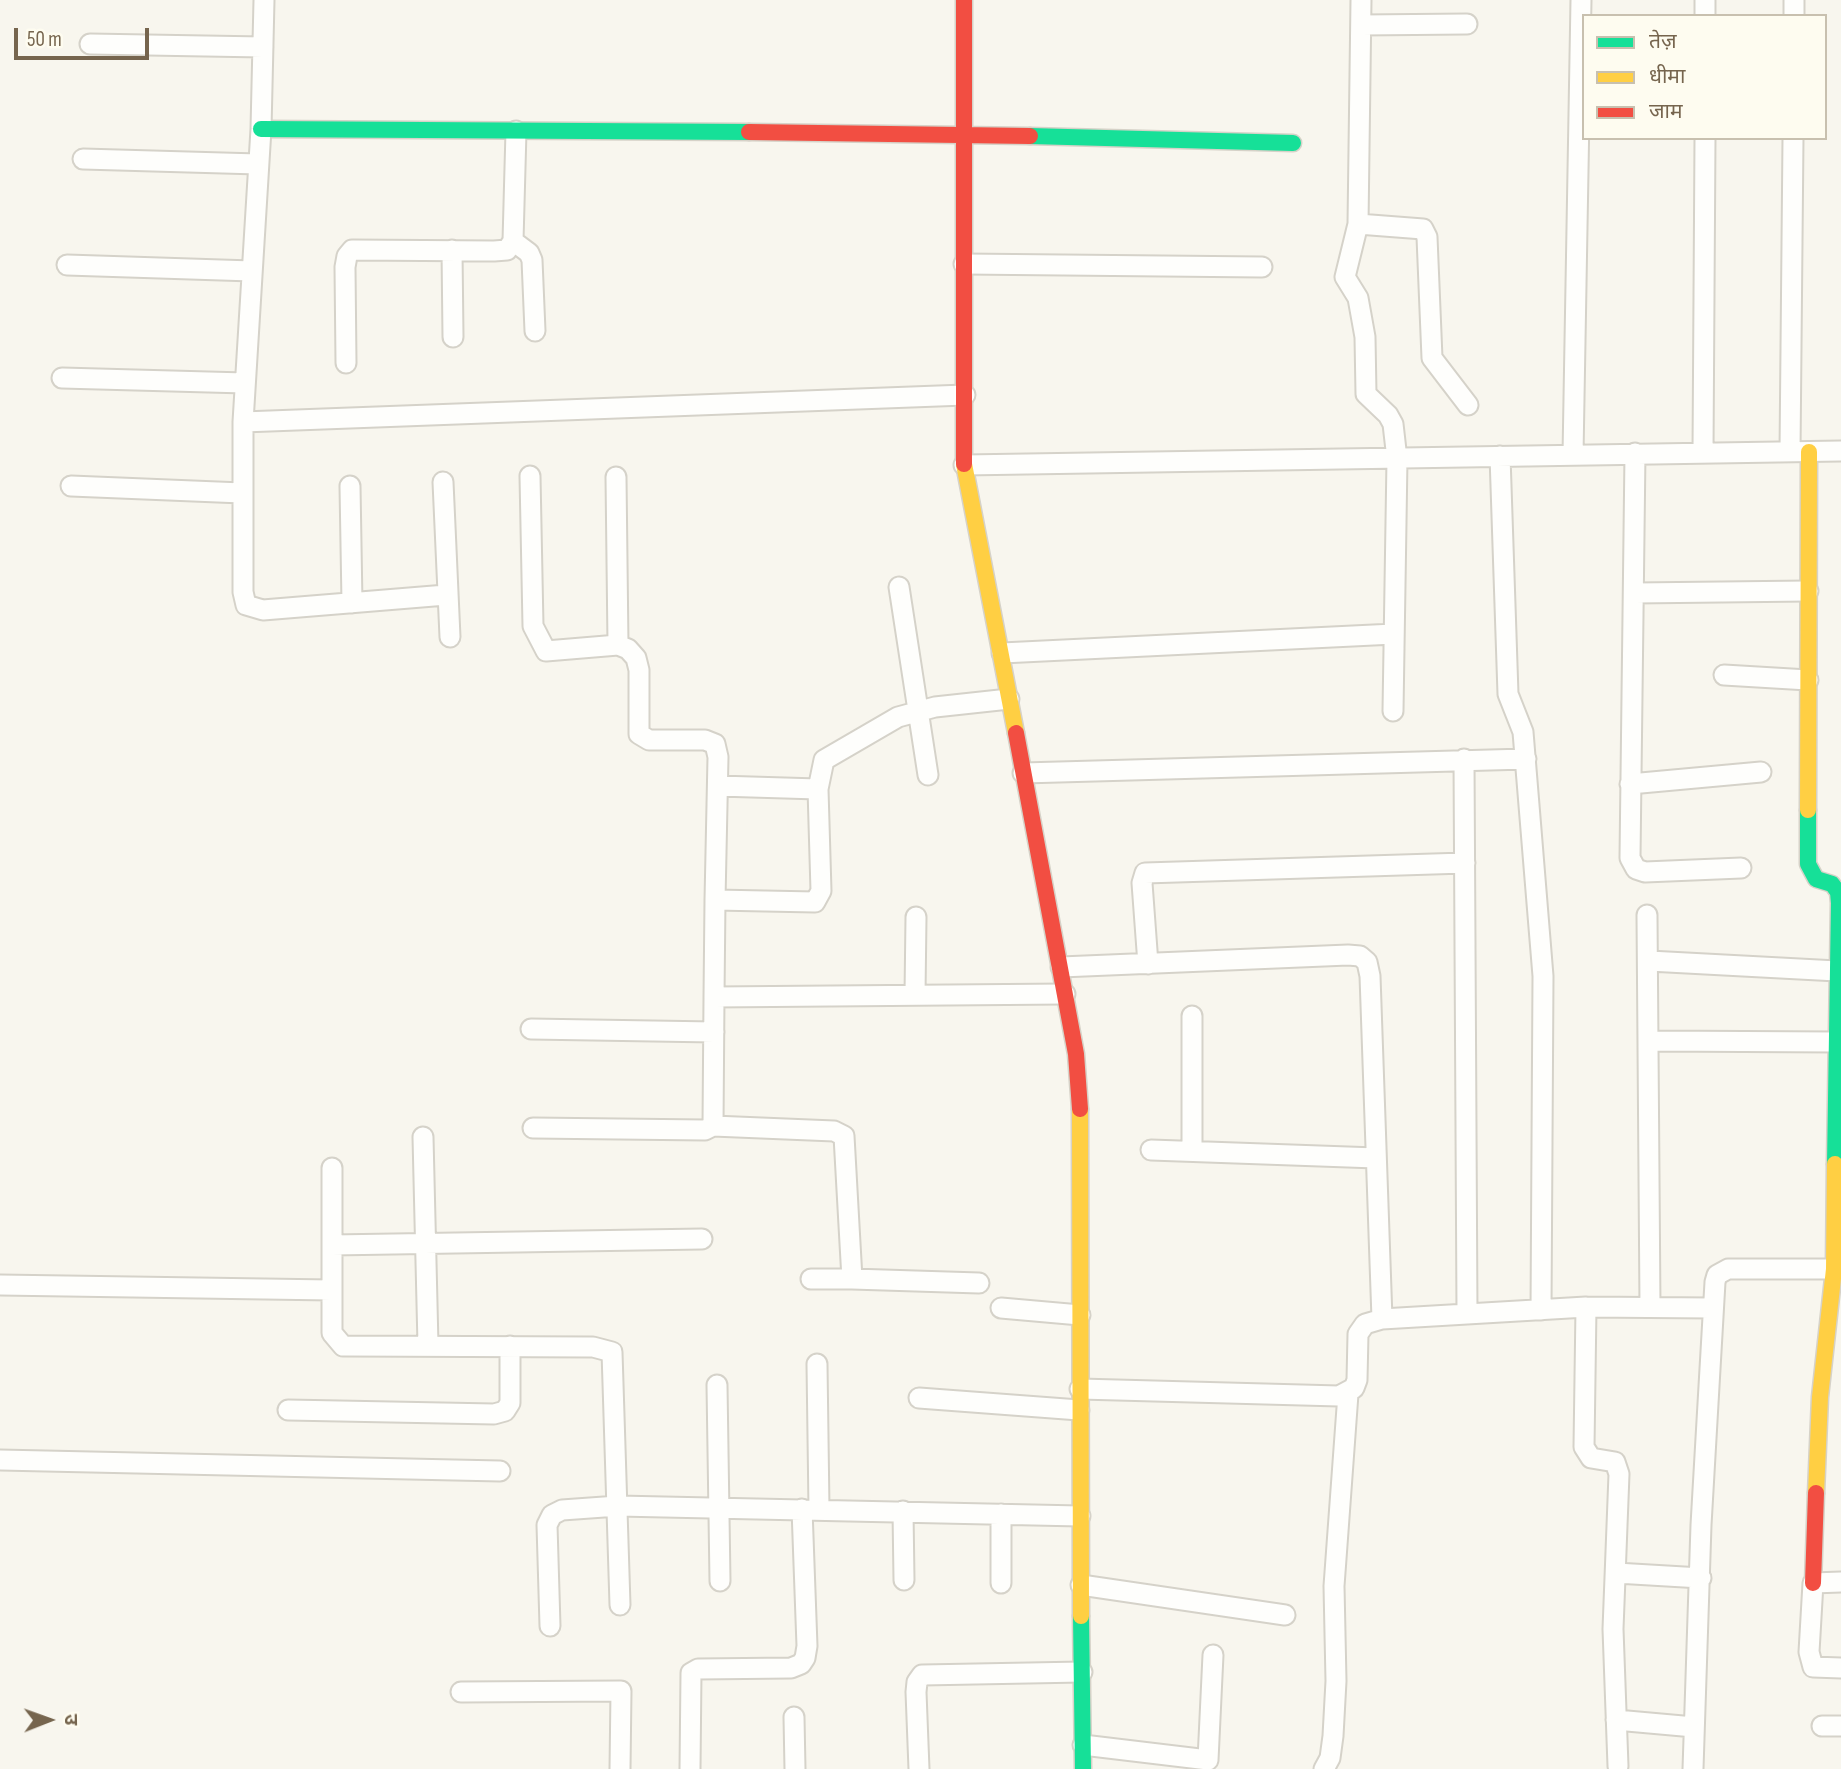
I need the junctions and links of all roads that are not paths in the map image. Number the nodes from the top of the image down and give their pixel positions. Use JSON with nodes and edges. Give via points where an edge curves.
{"nodes":[{"id":1,"x":264,"y":0,"type":"edge"},
{"id":2,"x":964,"y":0,"type":"edge"},
{"id":3,"x":1361,"y":0,"type":"edge"},
{"id":4,"x":1581,"y":0,"type":"edge"},
{"id":5,"x":1361,"y":24,"type":"junction"},
{"id":6,"x":1467,"y":24,"type":"dead end"},
{"id":7,"x":90,"y":44,"type":"dead end"},
{"id":8,"x":263,"y":47,"type":"junction"},
{"id":9,"x":261,"y":129,"type":"junction"},
{"id":10,"x":516,"y":131,"type":"junction"},
{"id":11,"x":963,"y":134,"type":"junction"},
{"id":12,"x":1705,"y":140,"type":"edge"},
{"id":13,"x":1793,"y":140,"type":"edge"},
{"id":14,"x":1293,"y":143,"type":"dead end"},
{"id":15,"x":83,"y":159,"type":"dead end"},
{"id":16,"x":258,"y":163,"type":"junction"},
{"id":17,"x":1358,"y":224,"type":"junction"},
{"id":18,"x":513,"y":241,"type":"junction"},
{"id":19,"x":452,"y":250,"type":"junction"},
{"id":20,"x":964,"y":264,"type":"junction"},
{"id":21,"x":67,"y":265,"type":"dead end"},
{"id":22,"x":1262,"y":267,"type":"dead end"},
{"id":23,"x":252,"y":271,"type":"junction"},
{"id":24,"x":535,"y":331,"type":"dead end"},
{"id":25,"x":453,"y":337,"type":"dead end"},
{"id":26,"x":346,"y":363,"type":"dead end"},
{"id":27,"x":62,"y":378,"type":"dead end"},
{"id":28,"x":245,"y":383,"type":"junction"},
{"id":29,"x":965,"y":394,"type":"junction"},
{"id":30,"x":1468,"y":405,"type":"dead end"},
{"id":31,"x":243,"y":422,"type":"junction"},
{"id":32,"x":1841,"y":451,"type":"edge"},
{"id":33,"x":1703,"y":452,"type":"junction"},
{"id":34,"x":1800,"y":452,"type":"junction"},
{"id":35,"x":1635,"y":453,"type":"junction"},
{"id":36,"x":1573,"y":455,"type":"junction"},
{"id":37,"x":1500,"y":456,"type":"junction"},
{"id":38,"x":1397,"y":459,"type":"junction"},
{"id":39,"x":964,"y":465,"type":"junction"},
{"id":40,"x":530,"y":476,"type":"dead end"},
{"id":41,"x":616,"y":477,"type":"dead end"},
{"id":42,"x":443,"y":482,"type":"dead end"},
{"id":43,"x":71,"y":486,"type":"dead end"},
{"id":44,"x":350,"y":486,"type":"dead end"},
{"id":45,"x":242,"y":493,"type":"junction"},
{"id":46,"x":899,"y":587,"type":"dead end"},
{"id":47,"x":1808,"y":591,"type":"junction"},
{"id":48,"x":1635,"y":593,"type":"junction"},
{"id":49,"x":446,"y":595,"type":"junction"},
{"id":50,"x":352,"y":603,"type":"junction"},
{"id":51,"x":1394,"y":634,"type":"junction"},
{"id":52,"x":450,"y":637,"type":"dead end"},
{"id":53,"x":618,"y":645,"type":"junction"},
{"id":54,"x":1002,"y":653,"type":"junction"},
{"id":55,"x":1724,"y":675,"type":"dead end"},
{"id":56,"x":1808,"y":680,"type":"junction"},
{"id":57,"x":1009,"y":699,"type":"junction"},
{"id":58,"x":918,"y":710,"type":"junction"},
{"id":59,"x":1393,"y":711,"type":"dead end"},
{"id":60,"x":1464,"y":759,"type":"junction"},
{"id":61,"x":1526,"y":759,"type":"junction"},
{"id":62,"x":1761,"y":772,"type":"dead end"},
{"id":63,"x":1023,"y":773,"type":"junction"},
{"id":64,"x":928,"y":775,"type":"dead end"},
{"id":65,"x":1630,"y":784,"type":"junction"},
{"id":66,"x":718,"y":786,"type":"junction"},
{"id":67,"x":818,"y":789,"type":"junction"},
{"id":68,"x":1465,"y":863,"type":"junction"},
{"id":69,"x":1741,"y":868,"type":"dead end"},
{"id":70,"x":715,"y":900,"type":"junction"},
{"id":71,"x":1647,"y":915,"type":"dead end"},
{"id":72,"x":916,"y":917,"type":"dead end"},
{"id":73,"x":1649,"y":961,"type":"junction"},
{"id":74,"x":1148,"y":964,"type":"junction"},
{"id":75,"x":1061,"y":967,"type":"junction"},
{"id":76,"x":1837,"y":971,"type":"junction"},
{"id":77,"x":1065,"y":994,"type":"junction"},
{"id":78,"x":915,"y":995,"type":"junction"},
{"id":79,"x":715,"y":997,"type":"junction"},
{"id":80,"x":1192,"y":1016,"type":"dead end"},
{"id":81,"x":531,"y":1029,"type":"dead end"},
{"id":82,"x":715,"y":1032,"type":"junction"},
{"id":83,"x":1650,"y":1041,"type":"junction"},
{"id":84,"x":1838,"y":1042,"type":"junction"},
{"id":85,"x":713,"y":1126,"type":"junction"},
{"id":86,"x":533,"y":1128,"type":"dead end"},
{"id":87,"x":423,"y":1137,"type":"dead end"},
{"id":88,"x":1151,"y":1150,"type":"dead end"},
{"id":89,"x":1192,"y":1151,"type":"junction"},
{"id":90,"x":1376,"y":1158,"type":"junction"},
{"id":91,"x":332,"y":1168,"type":"dead end"},
{"id":92,"x":702,"y":1239,"type":"dead end"},
{"id":93,"x":427,"y":1244,"type":"junction"},
{"id":94,"x":331,"y":1245,"type":"junction"},
{"id":95,"x":1838,"y":1269,"type":"edge"},
{"id":96,"x":811,"y":1279,"type":"dead end"},
{"id":97,"x":852,"y":1279,"type":"junction"},
{"id":98,"x":979,"y":1283,"type":"dead end"},
{"id":99,"x":0,"y":1285,"type":"edge"},
{"id":100,"x":331,"y":1290,"type":"junction"},
{"id":101,"x":1586,"y":1307,"type":"junction"},
{"id":102,"x":1650,"y":1307,"type":"junction"},
{"id":103,"x":1001,"y":1308,"type":"dead end"},
{"id":104,"x":1712,"y":1308,"type":"junction"},
{"id":105,"x":1541,"y":1310,"type":"junction"},
{"id":106,"x":1467,"y":1312,"type":"junction"},
{"id":107,"x":1080,"y":1315,"type":"junction"},
{"id":108,"x":1382,"y":1319,"type":"junction"},
{"id":109,"x":428,"y":1345,"type":"junction"},
{"id":110,"x":510,"y":1346,"type":"junction"},
{"id":111,"x":1833,"y":1363,"type":"edge"},
{"id":112,"x":817,"y":1364,"type":"dead end"},
{"id":113,"x":717,"y":1385,"type":"dead end"},
{"id":114,"x":1080,"y":1389,"type":"junction"},
{"id":115,"x":1348,"y":1394,"type":"junction"},
{"id":116,"x":919,"y":1398,"type":"dead end"},
{"id":117,"x":288,"y":1410,"type":"dead end"},
{"id":118,"x":1079,"y":1410,"type":"junction"},
{"id":119,"x":0,"y":1460,"type":"edge"},
{"id":120,"x":500,"y":1471,"type":"dead end"},
{"id":121,"x":618,"y":1506,"type":"junction"},
{"id":122,"x":720,"y":1509,"type":"junction"},
{"id":123,"x":810,"y":1509,"type":"junction"},
{"id":124,"x":903,"y":1511,"type":"junction"},
{"id":125,"x":1001,"y":1514,"type":"junction"},
{"id":126,"x":1080,"y":1516,"type":"junction"},
{"id":127,"x":1616,"y":1573,"type":"junction"},
{"id":128,"x":1701,"y":1578,"type":"junction"},
{"id":129,"x":904,"y":1580,"type":"dead end"},
{"id":130,"x":720,"y":1581,"type":"dead end"},
{"id":131,"x":1841,"y":1582,"type":"edge"},
{"id":132,"x":1001,"y":1583,"type":"dead end"},
{"id":133,"x":1813,"y":1583,"type":"junction"},
{"id":134,"x":1081,"y":1585,"type":"junction"},
{"id":135,"x":620,"y":1605,"type":"dead end"},
{"id":136,"x":1284,"y":1615,"type":"dead end"},
{"id":137,"x":550,"y":1626,"type":"dead end"},
{"id":138,"x":1213,"y":1655,"type":"dead end"},
{"id":139,"x":1841,"y":1668,"type":"edge"},
{"id":140,"x":1082,"y":1672,"type":"junction"},
{"id":141,"x":461,"y":1692,"type":"dead end"},
{"id":142,"x":794,"y":1717,"type":"dead end"},
{"id":143,"x":1616,"y":1720,"type":"junction"},
{"id":144,"x":1694,"y":1727,"type":"junction"},
{"id":145,"x":1083,"y":1745,"type":"junction"},
{"id":146,"x":1208,"y":1764,"type":"edge"},
{"id":147,"x":1618,"y":1766,"type":"dead end"},
{"id":148,"x":621,"y":1769,"type":"edge"},
{"id":149,"x":690,"y":1769,"type":"edge"},
{"id":150,"x":795,"y":1769,"type":"edge"},
{"id":151,"x":919,"y":1769,"type":"edge"},
{"id":152,"x":1083,"y":1769,"type":"edge"},
{"id":153,"x":1324,"y":1769,"type":"edge"},
{"id":154,"x":1693,"y":1769,"type":"edge"}],
"edges":[{"from":1,"to":8,"type":"street"},
{"from":2,"to":11,"type":"street"},
{"from":3,"to":5,"type":"street"},
{"from":4,"to":36,"type":"street"},
{"from":5,"to":6,"type":"street"},
{"from":5,"to":17,"type":"street"},
{"from":7,"to":8,"type":"street"},
{"from":8,"to":9,"type":"street"},
{"from":9,"to":10,"type":"street"},
{"from":9,"to":16,"type":"street"},
{"from":10,"to":11,"type":"street"},
{"from":10,"to":18,"type":"street"},
{"from":11,"to":14,"type":"street"},
{"from":11,"to":20,"type":"street"},
{"from":12,"to":33,"type":"street"},
{"from":13,"to":34,"type":"street"},
{"from":15,"to":16,"type":"street"},
{"from":16,"to":23,"type":"street"},
{"from":17,"to":30,"type":"street","via":[[1423,229],[1432,358]]},
{"from":17,"to":38,"type":"street","via":[[1345,277],[1359,298],[1366,394],[1393,424]]},
{"from":18,"to":19,"type":"street","via":[[507,250]]},
{"from":18,"to":24,"type":"street","via":[[532,260]]},
{"from":19,"to":25,"type":"street"},
{"from":19,"to":26,"type":"street","via":[[352,250],[345,267]]},
{"from":20,"to":22,"type":"street"},
{"from":20,"to":29,"type":"street"},
{"from":21,"to":23,"type":"street"},
{"from":23,"to":28,"type":"street"},
{"from":27,"to":28,"type":"street"},
{"from":28,"to":31,"type":"street"},
{"from":29,"to":31,"type":"street"},
{"from":29,"to":39,"type":"street"},
{"from":31,"to":45,"type":"street"},
{"from":32,"to":34,"type":"street"},
{"from":33,"to":34,"type":"street"},
{"from":33,"to":35,"type":"street"},
{"from":34,"to":47,"type":"street"},
{"from":35,"to":36,"type":"street"},
{"from":35,"to":48,"type":"street"},
{"from":36,"to":37,"type":"street"},
{"from":37,"to":38,"type":"street"},
{"from":37,"to":61,"type":"street","via":[[1508,694],[1523,732]]},
{"from":38,"to":39,"type":"street"},
{"from":38,"to":51,"type":"street"},
{"from":39,"to":54,"type":"street"},
{"from":40,"to":53,"type":"street","via":[[533,626],[540,640],[546,651]]},
{"from":41,"to":53,"type":"street"},
{"from":42,"to":49,"type":"street"},
{"from":43,"to":45,"type":"street"},
{"from":44,"to":50,"type":"street"},
{"from":45,"to":50,"type":"street","via":[[246,605],[262,610]]},
{"from":46,"to":58,"type":"street"},
{"from":47,"to":48,"type":"street"},
{"from":47,"to":56,"type":"street"},
{"from":48,"to":65,"type":"street"},
{"from":49,"to":50,"type":"street"},
{"from":49,"to":52,"type":"street"},
{"from":51,"to":54,"type":"street"},
{"from":51,"to":59,"type":"street"},
{"from":53,"to":66,"type":"street","via":[[636,657],[639,734],[649,740],[715,744]]},
{"from":54,"to":57,"type":"street"},
{"from":55,"to":56,"type":"street"},
{"from":56,"to":76,"type":"street","via":[[1808,864],[1816,879],[1832,884],[1838,892]]},
{"from":57,"to":58,"type":"street"},
{"from":57,"to":63,"type":"street"},
{"from":58,"to":64,"type":"street"},
{"from":58,"to":67,"type":"street","via":[[833,751],[824,760]]},
{"from":60,"to":61,"type":"street"},
{"from":60,"to":63,"type":"street"},
{"from":60,"to":68,"type":"street"},
{"from":61,"to":105,"type":"street","via":[[1543,976]]},
{"from":62,"to":65,"type":"street"},
{"from":63,"to":75,"type":"street"},
{"from":65,"to":69,"type":"street","via":[[1630,858],[1636,869]]},
{"from":66,"to":67,"type":"street"},
{"from":66,"to":70,"type":"street"},
{"from":67,"to":70,"type":"street","via":[[819,898],[811,903]]},
{"from":68,"to":74,"type":"street","via":[[1145,873]]},
{"from":68,"to":106,"type":"street"},
{"from":70,"to":79,"type":"street"},
{"from":71,"to":73,"type":"street"},
{"from":72,"to":78,"type":"street"},
{"from":73,"to":76,"type":"street"},
{"from":73,"to":83,"type":"street"},
{"from":74,"to":75,"type":"street"},
{"from":74,"to":90,"type":"street","via":[[1348,955],[1367,961]]},
{"from":75,"to":77,"type":"street"},
{"from":76,"to":84,"type":"street"},
{"from":77,"to":78,"type":"street"},
{"from":77,"to":107,"type":"street","via":[[1080,1110]]},
{"from":78,"to":79,"type":"street"},
{"from":79,"to":82,"type":"street"},
{"from":80,"to":89,"type":"street"},
{"from":81,"to":82,"type":"street"},
{"from":82,"to":85,"type":"street"},
{"from":83,"to":84,"type":"street"},
{"from":83,"to":102,"type":"street"},
{"from":84,"to":95,"type":"street"},
{"from":85,"to":86,"type":"street","via":[[705,1130]]},
{"from":85,"to":97,"type":"street","via":[[834,1131],[845,1136]]},
{"from":87,"to":93,"type":"street"},
{"from":88,"to":89,"type":"street"},
{"from":89,"to":90,"type":"street"},
{"from":90,"to":108,"type":"street"},
{"from":91,"to":94,"type":"street"},
{"from":92,"to":93,"type":"street"},
{"from":93,"to":94,"type":"street"},
{"from":93,"to":109,"type":"street"},
{"from":94,"to":100,"type":"street"},
{"from":95,"to":104,"type":"street","via":[[1728,1269],[1717,1275]]},
{"from":95,"to":111,"type":"street"},
{"from":96,"to":97,"type":"street"},
{"from":97,"to":98,"type":"street"},
{"from":99,"to":100,"type":"street"},
{"from":100,"to":109,"type":"street","via":[[332,1333],[342,1346]]},
{"from":101,"to":102,"type":"street"},
{"from":101,"to":105,"type":"street"},
{"from":101,"to":127,"type":"street","via":[[1584,1447],[1591,1458],[1618,1466]]},
{"from":102,"to":104,"type":"street"},
{"from":103,"to":107,"type":"street"},
{"from":104,"to":128,"type":"street"},
{"from":105,"to":106,"type":"street"},
{"from":106,"to":108,"type":"street"},
{"from":107,"to":114,"type":"street"},
{"from":108,"to":115,"type":"street","via":[[1365,1324],[1358,1334],[1357,1380]]},
{"from":109,"to":110,"type":"street"},
{"from":110,"to":117,"type":"street","via":[[510,1403],[505,1412]]},
{"from":110,"to":121,"type":"street","via":[[593,1347],[612,1352]]},
{"from":111,"to":133,"type":"street"},
{"from":112,"to":123,"type":"street"},
{"from":113,"to":122,"type":"street"},
{"from":114,"to":115,"type":"street"},
{"from":114,"to":118,"type":"street"},
{"from":115,"to":153,"type":"street","via":[[1334,1586],[1333,1736]]},
{"from":116,"to":118,"type":"street"},
{"from":118,"to":126,"type":"street"},
{"from":119,"to":120,"type":"street"},
{"from":121,"to":122,"type":"street"},
{"from":121,"to":135,"type":"street"},
{"from":121,"to":137,"type":"street","via":[[562,1510],[552,1515],[547,1525]]},
{"from":122,"to":123,"type":"street"},
{"from":122,"to":130,"type":"street"},
{"from":123,"to":124,"type":"street"},
{"from":123,"to":149,"type":"street","via":[[805,1658],[791,1668],[698,1669],[691,1673]]},
{"from":124,"to":125,"type":"street"},
{"from":124,"to":129,"type":"street"},
{"from":125,"to":126,"type":"street"},
{"from":125,"to":132,"type":"street"},
{"from":126,"to":134,"type":"street"},
{"from":127,"to":128,"type":"street"},
{"from":127,"to":143,"type":"street"},
{"from":128,"to":144,"type":"street"},
{"from":131,"to":133,"type":"street"},
{"from":133,"to":139,"type":"street","via":[[1810,1661],[1813,1667]]},
{"from":134,"to":136,"type":"street"},
{"from":134,"to":140,"type":"street"},
{"from":138,"to":146,"type":"street"},
{"from":140,"to":145,"type":"street"},
{"from":140,"to":151,"type":"street","via":[[922,1675],[916,1692]]},
{"from":141,"to":148,"type":"street","via":[[621,1691]]},
{"from":142,"to":150,"type":"street"},
{"from":143,"to":144,"type":"street"},
{"from":143,"to":147,"type":"street"},
{"from":144,"to":154,"type":"street"},
{"from":145,"to":146,"type":"street"},
{"from":145,"to":152,"type":"street"}]}
